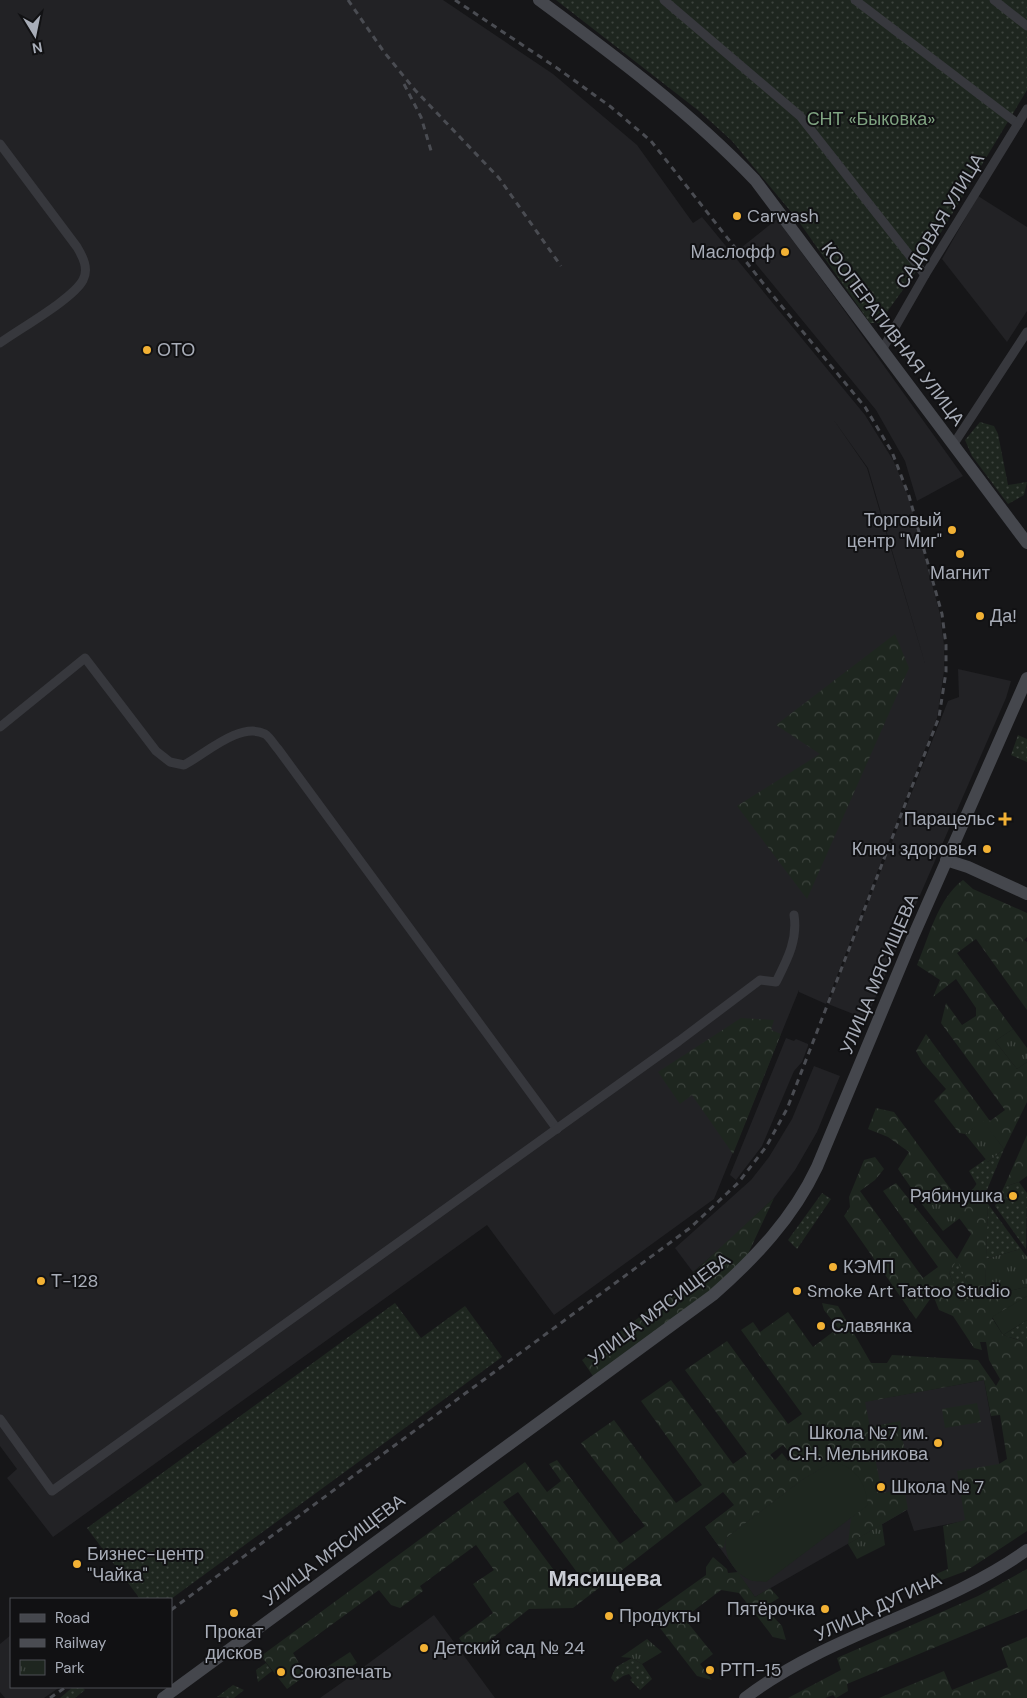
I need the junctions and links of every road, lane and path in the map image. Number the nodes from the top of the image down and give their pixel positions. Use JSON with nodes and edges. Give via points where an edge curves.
{"nodes":[{"id":1,"x":539,"y":0,"type":"edge"},
{"id":2,"x":664,"y":0,"type":"edge"},
{"id":3,"x":855,"y":0,"type":"edge"},
{"id":4,"x":994,"y":0,"type":"edge"},
{"id":5,"x":1027,"y":26,"type":"edge"},
{"id":6,"x":1027,"y":109,"type":"edge"},
{"id":7,"x":1018,"y":124,"type":"junction"},
{"id":8,"x":0,"y":144,"type":"edge"},
{"id":9,"x":925,"y":275,"type":"junction"},
{"id":10,"x":1027,"y":332,"type":"edge"},
{"id":11,"x":0,"y":343,"type":"edge"},
{"id":12,"x":882,"y":350,"type":"junction"},
{"id":13,"x":953,"y":445,"type":"junction"},
{"id":14,"x":1027,"y":543,"type":"edge"},
{"id":15,"x":1027,"y":678,"type":"edge"},
{"id":16,"x":0,"y":727,"type":"edge"},
{"id":17,"x":946,"y":860,"type":"junction"},
{"id":18,"x":1027,"y":894,"type":"edge"},
{"id":19,"x":794,"y":915,"type":"dead end"},
{"id":20,"x":557,"y":1129,"type":"junction"},
{"id":21,"x":0,"y":1419,"type":"edge"},
{"id":22,"x":1027,"y":1550,"type":"edge"},
{"id":23,"x":163,"y":1698,"type":"edge"},
{"id":24,"x":745,"y":1698,"type":"edge"}],
"edges":[{"from":1,"to":12,"type":"main road","name":"КООПЕРАТИВНАЯ УЛИЦА","via":[[625,64],[729,152],[784,216]]},
{"from":2,"to":9,"type":"street","via":[[800,116]]},
{"from":3,"to":7,"type":"street"},
{"from":4,"to":5,"type":"street"},
{"from":6,"to":7,"type":"street","name":"САДОВАЯ УЛИЦА"},
{"from":7,"to":9,"type":"street","name":"САДОВАЯ УЛИЦА"},
{"from":8,"to":11,"type":"street","via":[[77,247],[86,270],[83,280],[73,292]]},
{"from":9,"to":12,"type":"street","name":"САДОВАЯ УЛИЦА"},
{"from":10,"to":13,"type":"street"},
{"from":12,"to":13,"type":"main road","name":"КООПЕРАТИВНАЯ УЛИЦА"},
{"from":13,"to":14,"type":"main road","name":"КООПЕРАТИВНАЯ УЛИЦА"},
{"from":15,"to":17,"type":"main road","name":"УЛИЦА МЯСИЩЕВА"},
{"from":16,"to":20,"type":"street","via":[[85,658],[156,752],[170,762],[184,765],[237,734],[265,734]]},
{"from":17,"to":18,"type":"main road"},
{"from":17,"to":23,"type":"main road","name":"УЛИЦА МЯСИЩЕВА","via":[[810,1183],[764,1247],[713,1295]]},
{"from":19,"to":20,"type":"street","via":[[796,925],[792,949],[776,982],[760,980]]},
{"from":20,"to":21,"type":"street","via":[[52,1491]]},
{"from":22,"to":24,"type":"main road","name":"УЛИЦА ДУГИНА","via":[[979,1580],[799,1663]]}]}
